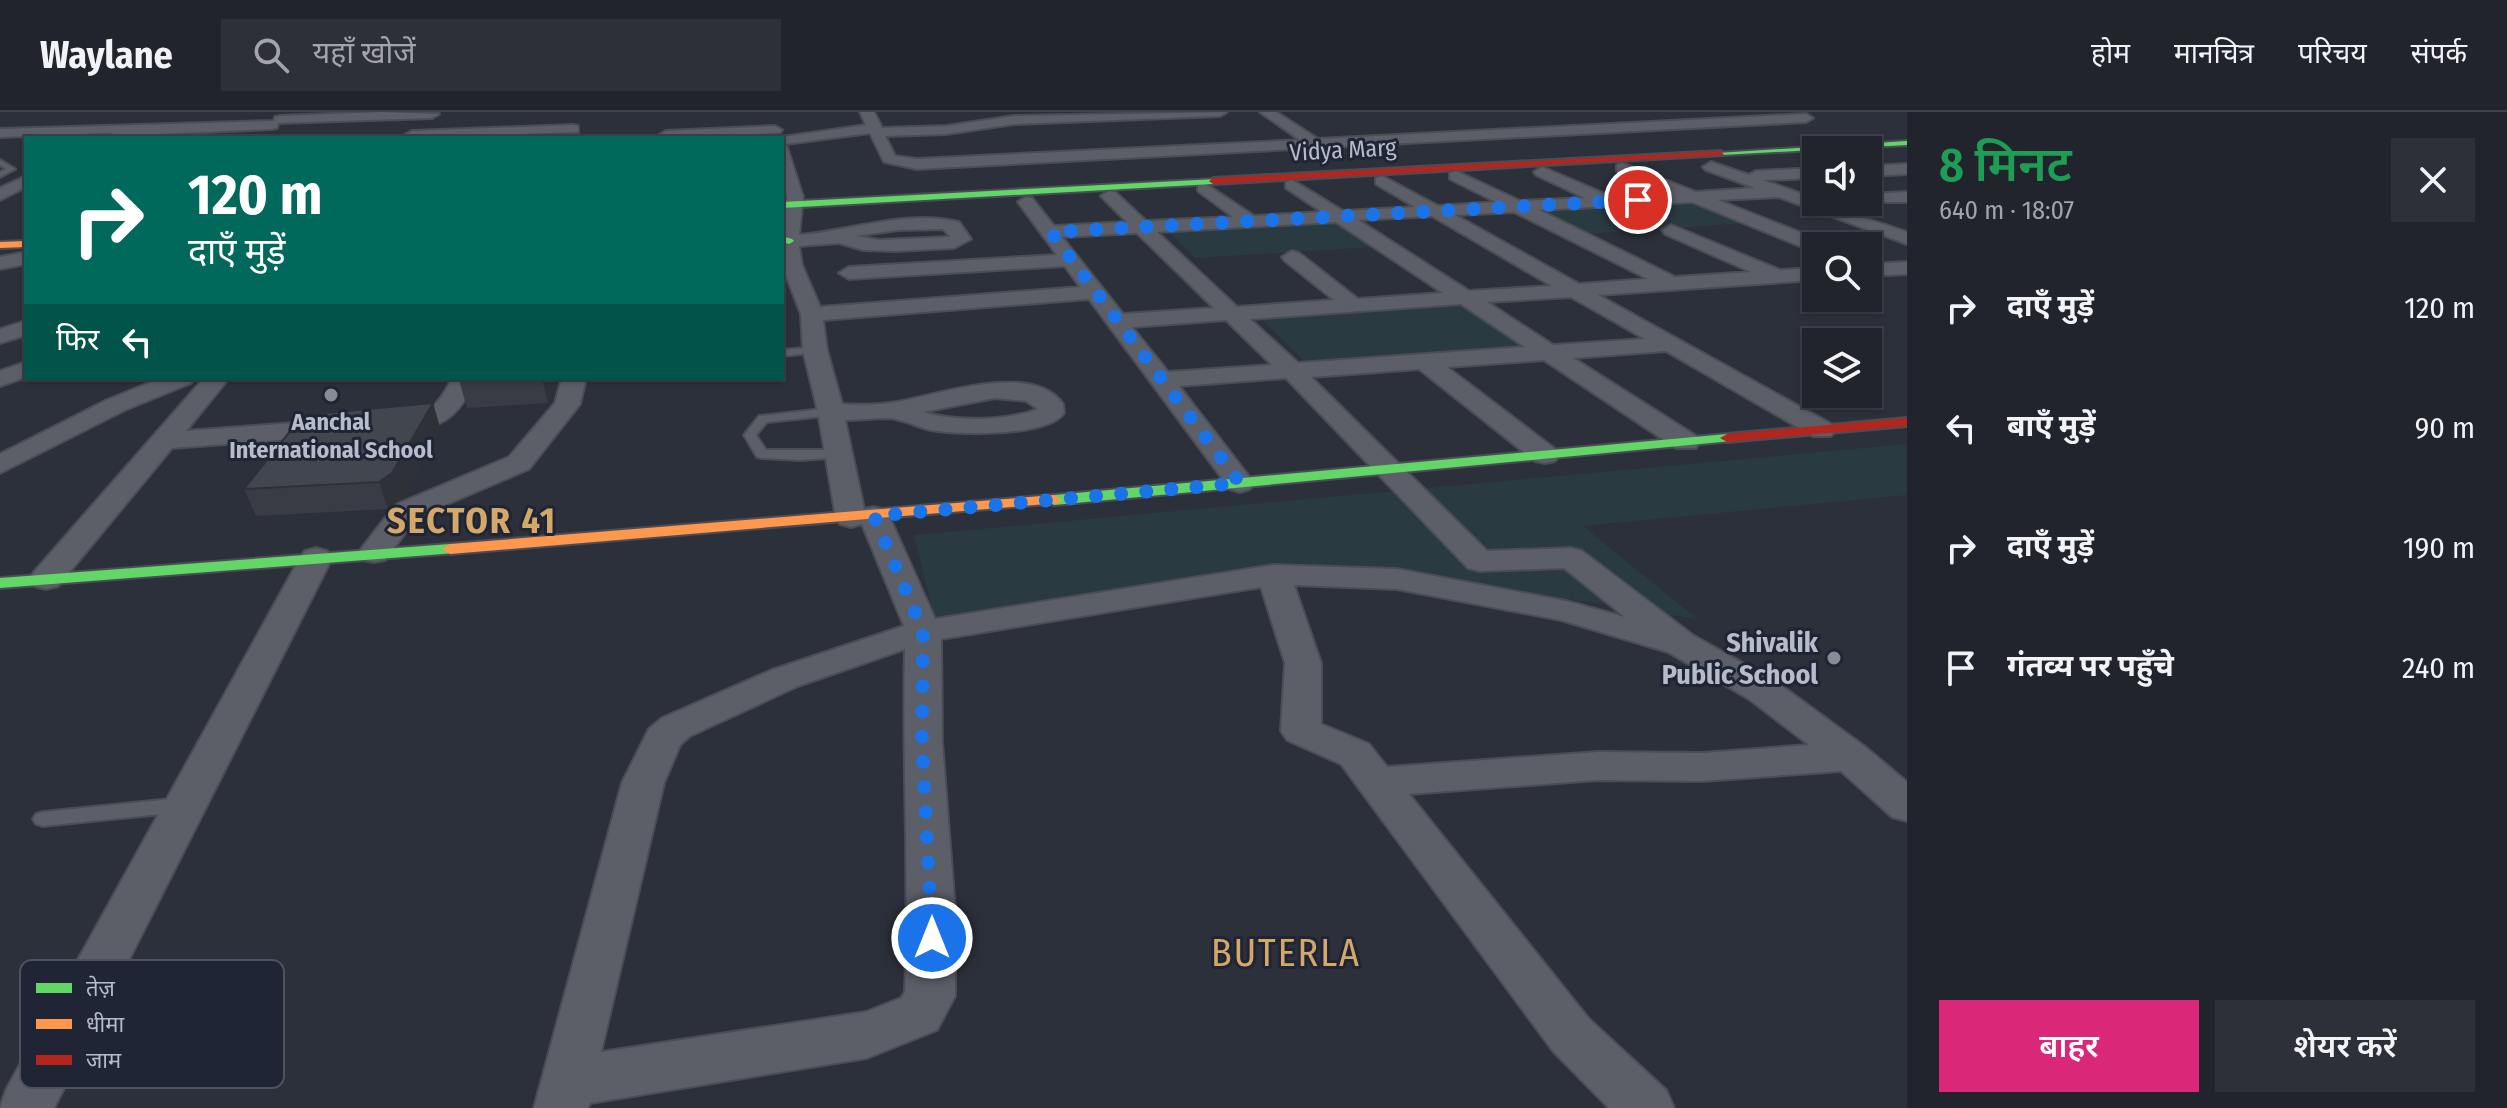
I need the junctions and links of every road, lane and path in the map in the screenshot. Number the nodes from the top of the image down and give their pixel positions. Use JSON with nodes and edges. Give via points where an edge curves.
{"nodes":[{"id":1,"x":771,"y":112,"type":"edge"},
{"id":2,"x":867,"y":112,"type":"edge"},
{"id":3,"x":1220,"y":112,"type":"edge"},
{"id":4,"x":1267,"y":112,"type":"edge"},
{"id":5,"x":1722,"y":112,"type":"edge"},
{"id":6,"x":1785,"y":112,"type":"edge"},
{"id":7,"x":431,"y":116,"type":"edge"},
{"id":8,"x":278,"y":117,"type":"edge"},
{"id":9,"x":1750,"y":121,"type":"junction"},
{"id":10,"x":876,"y":130,"type":"junction"},
{"id":11,"x":666,"y":132,"type":"edge"},
{"id":12,"x":0,"y":133,"type":"edge"},
{"id":13,"x":115,"y":133,"type":"edge"},
{"id":14,"x":571,"y":134,"type":"edge"},
{"id":15,"x":256,"y":136,"type":"edge"},
{"id":16,"x":410,"y":136,"type":"edge"},
{"id":17,"x":779,"y":136,"type":"edge"},
{"id":18,"x":1907,"y":141,"type":"edge"},
{"id":19,"x":1314,"y":143,"type":"junction"},
{"id":20,"x":784,"y":153,"type":"edge"},
{"id":21,"x":4,"y":156,"type":"edge"},
{"id":22,"x":1711,"y":167,"type":"dead end"},
{"id":23,"x":1622,"y":168,"type":"dead end"},
{"id":24,"x":1907,"y":169,"type":"edge"},
{"id":25,"x":1882,"y":170,"type":"edge"},
{"id":26,"x":1542,"y":172,"type":"dead end"},
{"id":27,"x":1882,"y":172,"type":"edge"},
{"id":28,"x":1802,"y":174,"type":"edge"},
{"id":29,"x":0,"y":175,"type":"edge"},
{"id":30,"x":1456,"y":176,"type":"dead end"},
{"id":31,"x":792,"y":177,"type":"edge"},
{"id":32,"x":1741,"y":177,"type":"junction"},
{"id":33,"x":1907,"y":179,"type":"edge"},
{"id":34,"x":1382,"y":181,"type":"dead end"},
{"id":35,"x":24,"y":183,"type":"edge"},
{"id":36,"x":849,"y":183,"type":"dead end"},
{"id":37,"x":1292,"y":185,"type":"dead end"},
{"id":38,"x":1204,"y":188,"type":"dead end"},
{"id":39,"x":909,"y":191,"type":"junction"},
{"id":40,"x":1781,"y":192,"type":"junction"},
{"id":41,"x":0,"y":195,"type":"edge"},
{"id":42,"x":1109,"y":196,"type":"dead end"},
{"id":43,"x":1696,"y":197,"type":"junction"},
{"id":44,"x":1907,"y":197,"type":"edge"},
{"id":45,"x":1882,"y":198,"type":"edge"},
{"id":46,"x":1802,"y":199,"type":"edge"},
{"id":47,"x":789,"y":201,"type":"edge"},
{"id":48,"x":1026,"y":202,"type":"dead end"},
{"id":49,"x":1609,"y":202,"type":"junction"},
{"id":50,"x":1518,"y":207,"type":"junction"},
{"id":51,"x":1438,"y":211,"type":"junction"},
{"id":52,"x":1342,"y":216,"type":"junction"},
{"id":53,"x":1849,"y":216,"type":"edge"},
{"id":54,"x":1250,"y":221,"type":"junction"},
{"id":55,"x":1142,"y":227,"type":"junction"},
{"id":56,"x":1907,"y":229,"type":"edge"},
{"id":57,"x":1671,"y":230,"type":"dead end"},
{"id":58,"x":1886,"y":230,"type":"junction"},
{"id":59,"x":1051,"y":232,"type":"junction"},
{"id":60,"x":24,"y":235,"type":"edge"},
{"id":61,"x":0,"y":237,"type":"edge"},
{"id":62,"x":842,"y":237,"type":"junction"},
{"id":63,"x":1907,"y":238,"type":"edge"},
{"id":64,"x":1802,"y":240,"type":"edge"},
{"id":65,"x":24,"y":244,"type":"edge"},
{"id":66,"x":0,"y":245,"type":"edge"},
{"id":67,"x":786,"y":253,"type":"edge"},
{"id":68,"x":1292,"y":257,"type":"dead end"},
{"id":69,"x":24,"y":258,"type":"edge"},
{"id":70,"x":1072,"y":260,"type":"junction"},
{"id":71,"x":0,"y":263,"type":"edge"},
{"id":72,"x":1907,"y":268,"type":"edge"},
{"id":73,"x":1882,"y":269,"type":"edge"},
{"id":74,"x":849,"y":273,"type":"dead end"},
{"id":75,"x":1802,"y":275,"type":"edge"},
{"id":76,"x":1777,"y":276,"type":"junction"},
{"id":77,"x":1673,"y":284,"type":"junction"},
{"id":78,"x":1572,"y":290,"type":"junction"},
{"id":79,"x":1096,"y":292,"type":"junction"},
{"id":80,"x":1466,"y":298,"type":"junction"},
{"id":81,"x":1353,"y":305,"type":"junction"},
{"id":82,"x":1232,"y":313,"type":"junction"},
{"id":83,"x":812,"y":314,"type":"junction"},
{"id":84,"x":1119,"y":321,"type":"junction"},
{"id":85,"x":24,"y":329,"type":"edge"},
{"id":86,"x":0,"y":336,"type":"edge"},
{"id":87,"x":1670,"y":344,"type":"junction"},
{"id":88,"x":815,"y":350,"type":"junction"},
{"id":89,"x":1548,"y":352,"type":"junction"},
{"id":90,"x":784,"y":353,"type":"edge"},
{"id":91,"x":1424,"y":361,"type":"junction"},
{"id":92,"x":24,"y":370,"type":"edge"},
{"id":93,"x":1291,"y":370,"type":"junction"},
{"id":94,"x":0,"y":379,"type":"edge"},
{"id":95,"x":177,"y":380,"type":"edge"},
{"id":96,"x":215,"y":380,"type":"edge"},
{"id":97,"x":463,"y":380,"type":"edge"},
{"id":98,"x":573,"y":380,"type":"edge"},
{"id":99,"x":1162,"y":380,"type":"junction"},
{"id":100,"x":893,"y":410,"type":"junction"},
{"id":101,"x":831,"y":412,"type":"junction"},
{"id":102,"x":1907,"y":422,"type":"edge"},
{"id":103,"x":1822,"y":430,"type":"junction"},
{"id":104,"x":166,"y":440,"type":"junction"},
{"id":105,"x":1686,"y":442,"type":"junction"},
{"id":106,"x":839,"y":454,"type":"junction"},
{"id":107,"x":1545,"y":455,"type":"junction"},
{"id":108,"x":0,"y":465,"type":"edge"},
{"id":109,"x":1386,"y":467,"type":"junction"},
{"id":110,"x":1240,"y":483,"type":"junction"},
{"id":111,"x":862,"y":517,"type":"junction"},
{"id":112,"x":374,"y":553,"type":"junction"},
{"id":113,"x":316,"y":558,"type":"junction"},
{"id":114,"x":1479,"y":561,"type":"junction"},
{"id":115,"x":1274,"y":575,"type":"junction"},
{"id":116,"x":46,"y":579,"type":"junction"},
{"id":117,"x":0,"y":583,"type":"edge"},
{"id":118,"x":1512,"y":601,"type":"junction"},
{"id":119,"x":923,"y":631,"type":"junction"},
{"id":120,"x":1681,"y":644,"type":"junction"},
{"id":121,"x":1850,"y":756,"type":"junction"},
{"id":122,"x":1377,"y":782,"type":"junction"},
{"id":123,"x":185,"y":804,"type":"junction"},
{"id":124,"x":1907,"y":806,"type":"edge"},
{"id":125,"x":43,"y":819,"type":"dead end"},
{"id":126,"x":103,"y":960,"type":"edge"},
{"id":127,"x":36,"y":1088,"type":"edge"},
{"id":128,"x":564,"y":1095,"type":"edge"},
{"id":129,"x":25,"y":1108,"type":"edge"},
{"id":130,"x":1647,"y":1108,"type":"edge"}],
"edges":[{"from":1,"to":17,"type":"street"},
{"from":2,"to":10,"type":"street"},
{"from":3,"to":10,"type":"street"},
{"from":4,"to":19,"type":"street"},
{"from":5,"to":9,"type":"street"},
{"from":6,"to":9,"type":"street","via":[[1813,120]]},
{"from":7,"to":8,"type":"street"},
{"from":7,"to":14,"type":"street","via":[[579,115]]},
{"from":7,"to":16,"type":"street"},
{"from":8,"to":13,"type":"street"},
{"from":8,"to":15,"type":"street"},
{"from":9,"to":19,"type":"street"},
{"from":10,"to":17,"type":"street"},
{"from":10,"to":19,"type":"street","via":[[889,159],[917,164]]},
{"from":11,"to":17,"type":"street"},
{"from":12,"to":13,"type":"street"},
{"from":14,"to":16,"type":"street"},
{"from":18,"to":39,"type":"main road","name":"Vidya Marg"},
{"from":18,"to":47,"type":"main road","name":"Vidya Marg"},
{"from":20,"to":31,"type":"street"},
{"from":21,"to":29,"type":"lane","via":[[11,169]]},
{"from":22,"to":32,"type":"street"},
{"from":23,"to":43,"type":"street"},
{"from":24,"to":25,"type":"street"},
{"from":26,"to":49,"type":"street"},
{"from":27,"to":33,"type":"street"},
{"from":28,"to":32,"type":"street"},
{"from":30,"to":50,"type":"street"},
{"from":31,"to":47,"type":"street"},
{"from":32,"to":40,"type":"street"},
{"from":34,"to":51,"type":"street"},
{"from":35,"to":41,"type":"street"},
{"from":36,"to":39,"type":"main road"},
{"from":37,"to":52,"type":"street"},
{"from":38,"to":54,"type":"street"},
{"from":39,"to":47,"type":"main road","name":"Vidya Marg"},
{"from":40,"to":43,"type":"street"},
{"from":40,"to":46,"type":"street"},
{"from":42,"to":55,"type":"street"},
{"from":43,"to":49,"type":"street"},
{"from":43,"to":64,"type":"street"},
{"from":44,"to":45,"type":"street"},
{"from":47,"to":67,"type":"street"},
{"from":48,"to":59,"type":"street"},
{"from":49,"to":50,"type":"street"},
{"from":50,"to":51,"type":"street"},
{"from":50,"to":77,"type":"street"},
{"from":51,"to":52,"type":"street"},
{"from":51,"to":78,"type":"street"},
{"from":52,"to":54,"type":"street"},
{"from":52,"to":80,"type":"street"},
{"from":53,"to":58,"type":"street"},
{"from":54,"to":55,"type":"street"},
{"from":55,"to":59,"type":"street"},
{"from":55,"to":82,"type":"street"},
{"from":56,"to":58,"type":"street"},
{"from":57,"to":76,"type":"street"},
{"from":58,"to":63,"type":"street"},
{"from":59,"to":70,"type":"street"},
{"from":60,"to":61,"type":"main road"},
{"from":62,"to":62,"type":"street","via":[[860,230],[947,224],[962,239],[862,244]]},
{"from":62,"to":67,"type":"street"},
{"from":65,"to":66,"type":"main road"},
{"from":67,"to":83,"type":"street"},
{"from":68,"to":81,"type":"street"},
{"from":69,"to":71,"type":"street"},
{"from":70,"to":74,"type":"street"},
{"from":70,"to":79,"type":"street"},
{"from":72,"to":73,"type":"street"},
{"from":75,"to":76,"type":"street"},
{"from":76,"to":77,"type":"street"},
{"from":77,"to":78,"type":"street"},
{"from":78,"to":80,"type":"street"},
{"from":78,"to":87,"type":"street"},
{"from":79,"to":83,"type":"street"},
{"from":79,"to":84,"type":"street"},
{"from":80,"to":81,"type":"street"},
{"from":80,"to":89,"type":"street"},
{"from":81,"to":82,"type":"street"},
{"from":82,"to":84,"type":"street"},
{"from":82,"to":93,"type":"street"},
{"from":83,"to":88,"type":"street"},
{"from":84,"to":99,"type":"street"},
{"from":85,"to":86,"type":"street"},
{"from":87,"to":89,"type":"street"},
{"from":87,"to":103,"type":"street"},
{"from":88,"to":90,"type":"lane"},
{"from":88,"to":101,"type":"street"},
{"from":89,"to":91,"type":"street"},
{"from":89,"to":105,"type":"street"},
{"from":91,"to":93,"type":"street"},
{"from":91,"to":107,"type":"street"},
{"from":92,"to":94,"type":"street"},
{"from":93,"to":99,"type":"street"},
{"from":93,"to":109,"type":"street"},
{"from":95,"to":108,"type":"street"},
{"from":96,"to":104,"type":"street"},
{"from":97,"to":104,"type":"street","via":[[449,409],[431,420]]},
{"from":98,"to":112,"type":"street","via":[[567,404],[519,463],[406,511]]},
{"from":99,"to":110,"type":"street"},
{"from":100,"to":100,"type":"street","via":[[964,394],[1007,392],[1043,398],[1051,413],[956,425]]},
{"from":100,"to":101,"type":"street"},
{"from":101,"to":106,"type":"street"},
{"from":101,"to":106,"type":"lane","via":[[763,419],[750,435],[762,454]]},
{"from":102,"to":103,"type":"main road"},
{"from":103,"to":105,"type":"main road"},
{"from":104,"to":116,"type":"street"},
{"from":105,"to":107,"type":"main road"},
{"from":106,"to":111,"type":"street"},
{"from":107,"to":109,"type":"main road"},
{"from":109,"to":110,"type":"main road"},
{"from":109,"to":114,"type":"street"},
{"from":110,"to":111,"type":"main road"},
{"from":111,"to":112,"type":"main road"},
{"from":111,"to":119,"type":"street"},
{"from":112,"to":113,"type":"main road"},
{"from":113,"to":116,"type":"main road"},
{"from":113,"to":123,"type":"street"},
{"from":114,"to":118,"type":"street"},
{"from":114,"to":120,"type":"street","via":[[1571,558]]},
{"from":115,"to":118,"type":"street","via":[[1397,579]]},
{"from":115,"to":119,"type":"street"},
{"from":115,"to":122,"type":"street","via":[[1303,663],[1301,731],[1355,754]]},
{"from":116,"to":117,"type":"main road"},
{"from":118,"to":120,"type":"street"},
{"from":119,"to":128,"type":"street","via":[[785,678],[676,727],[663,738],[643,783]]},
{"from":119,"to":128,"type":"street","via":[[922,742],[932,910],[930,996],[919,1014],[867,1035]]},
{"from":120,"to":121,"type":"street","via":[[1762,690]]},
{"from":121,"to":122,"type":"street"},
{"from":121,"to":124,"type":"street"},
{"from":122,"to":130,"type":"street","via":[[1571,1035]]},
{"from":123,"to":125,"type":"lane"},
{"from":123,"to":126,"type":"street"},
{"from":127,"to":129,"type":"street"}]}
